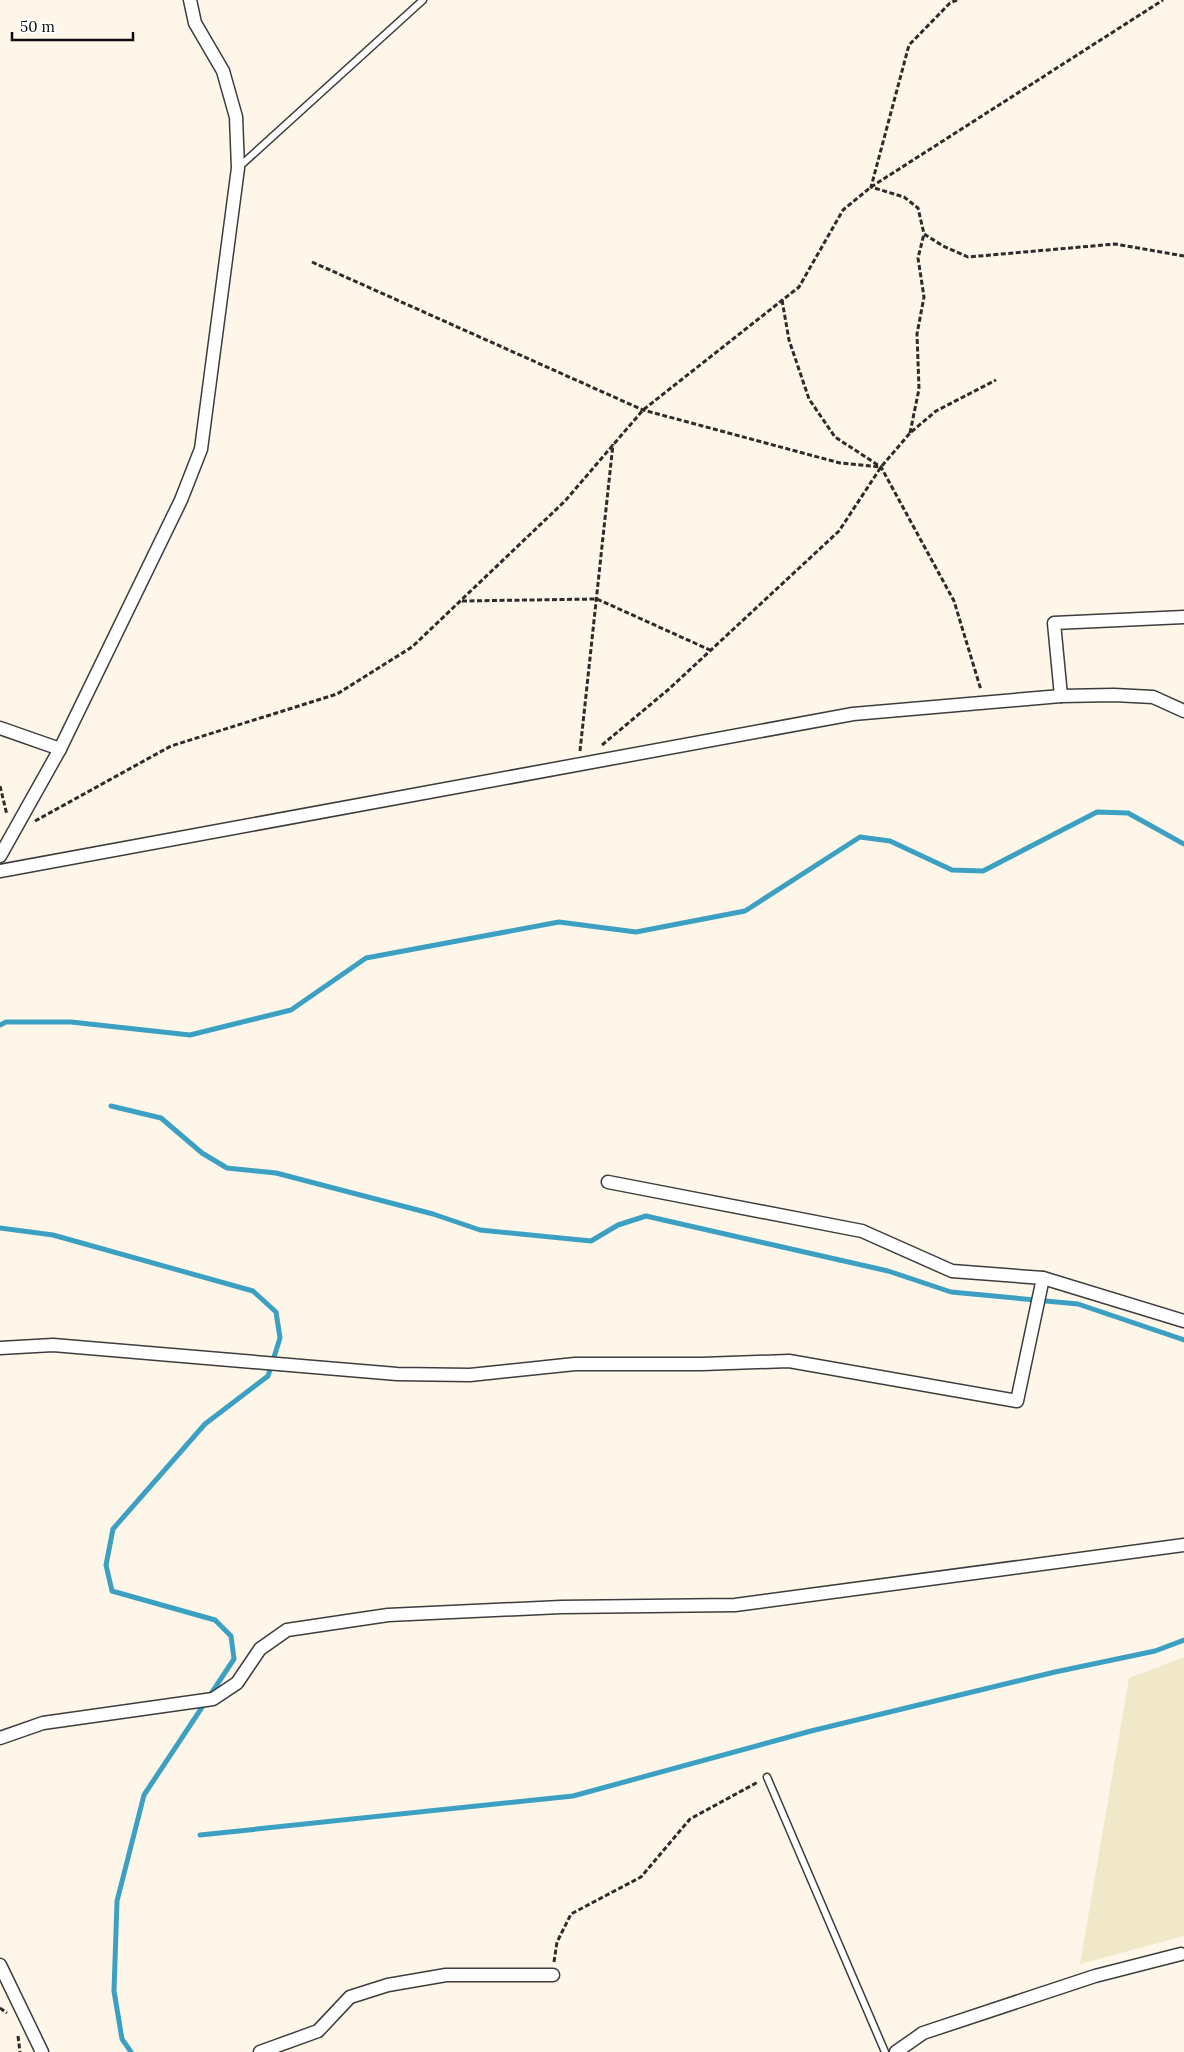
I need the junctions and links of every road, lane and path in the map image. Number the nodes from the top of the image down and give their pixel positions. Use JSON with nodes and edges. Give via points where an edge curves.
{"nodes":[{"id":1,"x":190,"y":0,"type":"edge"},
{"id":2,"x":423,"y":0,"type":"edge"},
{"id":3,"x":957,"y":0,"type":"edge"},
{"id":4,"x":1163,"y":0,"type":"edge"},
{"id":5,"x":238,"y":168,"type":"junction"},
{"id":6,"x":871,"y":187,"type":"junction"},
{"id":7,"x":924,"y":234,"type":"junction"},
{"id":8,"x":1184,"y":256,"type":"edge"},
{"id":9,"x":312,"y":262,"type":"dead end"},
{"id":10,"x":782,"y":300,"type":"junction"},
{"id":11,"x":996,"y":380,"type":"dead end"},
{"id":12,"x":643,"y":410,"type":"junction"},
{"id":13,"x":910,"y":433,"type":"junction"},
{"id":14,"x":613,"y":444,"type":"junction"},
{"id":15,"x":881,"y":467,"type":"junction"},
{"id":16,"x":597,"y":599,"type":"junction"},
{"id":17,"x":461,"y":600,"type":"junction"},
{"id":18,"x":1184,"y":617,"type":"edge"},
{"id":19,"x":710,"y":650,"type":"junction"},
{"id":20,"x":1061,"y":696,"type":"junction"},
{"id":21,"x":985,"y":703,"type":"junction"},
{"id":22,"x":1184,"y":712,"type":"edge"},
{"id":23,"x":0,"y":728,"type":"edge"},
{"id":24,"x":601,"y":746,"type":"dead end"},
{"id":25,"x":60,"y":749,"type":"junction"},
{"id":26,"x":579,"y":764,"type":"junction"},
{"id":27,"x":0,"y":786,"type":"edge"},
{"id":28,"x":12,"y":834,"type":"junction"},
{"id":29,"x":0,"y":856,"type":"edge"},
{"id":30,"x":0,"y":871,"type":"edge"},
{"id":31,"x":608,"y":1182,"type":"dead end"},
{"id":32,"x":1043,"y":1278,"type":"junction"},
{"id":33,"x":1184,"y":1321,"type":"edge"},
{"id":34,"x":0,"y":1348,"type":"edge"},
{"id":35,"x":1184,"y":1545,"type":"edge"},
{"id":36,"x":0,"y":1738,"type":"edge"},
{"id":37,"x":767,"y":1777,"type":"joint"},
{"id":38,"x":1181,"y":1954,"type":"dead end"},
{"id":39,"x":0,"y":1965,"type":"edge"},
{"id":40,"x":553,"y":1975,"type":"joint"},
{"id":41,"x":42,"y":2052,"type":"edge"},
{"id":42,"x":260,"y":2052,"type":"edge"},
{"id":43,"x":885,"y":2052,"type":"edge"},
{"id":44,"x":896,"y":2052,"type":"edge"}],
"edges":[{"from":1,"to":5,"type":"street","via":[[195,23],[223,71],[236,117]]},
{"from":2,"to":5,"type":"lane"},
{"from":3,"to":6,"type":"path","via":[[950,3],[909,45]]},
{"from":4,"to":6,"type":"path"},
{"from":5,"to":25,"type":"street","via":[[201,449],[181,500]]},
{"from":6,"to":7,"type":"path","via":[[904,197],[918,208]]},
{"from":6,"to":10,"type":"path","via":[[843,210],[799,286]]},
{"from":7,"to":8,"type":"path","via":[[968,257],[1115,244]]},
{"from":7,"to":13,"type":"path","via":[[918,258],[924,297],[917,334],[919,390]]},
{"from":9,"to":12,"type":"path"},
{"from":10,"to":12,"type":"path"},
{"from":10,"to":15,"type":"path","via":[[789,340],[810,399],[835,437]]},
{"from":11,"to":13,"type":"path","via":[[936,411]]},
{"from":12,"to":14,"type":"path"},
{"from":12,"to":15,"type":"path","via":[[840,463]]},
{"from":13,"to":15,"type":"path"},
{"from":14,"to":16,"type":"path"},
{"from":14,"to":17,"type":"path","via":[[565,502]]},
{"from":15,"to":19,"type":"path","via":[[838,532]]},
{"from":15,"to":21,"type":"path","via":[[954,601]]},
{"from":16,"to":17,"type":"path"},
{"from":16,"to":19,"type":"path"},
{"from":16,"to":26,"type":"path"},
{"from":17,"to":28,"type":"path","via":[[412,647],[337,694],[172,746]]},
{"from":18,"to":20,"type":"street","via":[[1054,623]]},
{"from":19,"to":24,"type":"path"},
{"from":20,"to":21,"type":"street"},
{"from":20,"to":22,"type":"street","via":[[1153,697]]},
{"from":21,"to":26,"type":"street","via":[[854,714]]},
{"from":23,"to":25,"type":"street"},
{"from":25,"to":28,"type":"street"},
{"from":26,"to":30,"type":"street"},
{"from":27,"to":28,"type":"path"},
{"from":28,"to":29,"type":"street"},
{"from":31,"to":32,"type":"street","via":[[862,1231],[952,1271]]},
{"from":32,"to":33,"type":"street"},
{"from":32,"to":34,"type":"street","via":[[1017,1401],[789,1360],[575,1364],[470,1375],[397,1374],[53,1345]]},
{"from":35,"to":36,"type":"street","via":[[735,1605],[561,1607],[388,1614],[287,1630],[260,1648],[237,1683],[213,1699],[43,1723]]},
{"from":37,"to":40,"type":"path","via":[[690,1819],[641,1877],[571,1914],[556,1942]]},
{"from":37,"to":43,"type":"lane"},
{"from":38,"to":44,"type":"street","via":[[1095,1976],[923,2034]]},
{"from":39,"to":41,"type":"street"},
{"from":40,"to":42,"type":"street","via":[[446,1974],[388,1985],[350,1997],[318,2032]]}]}
